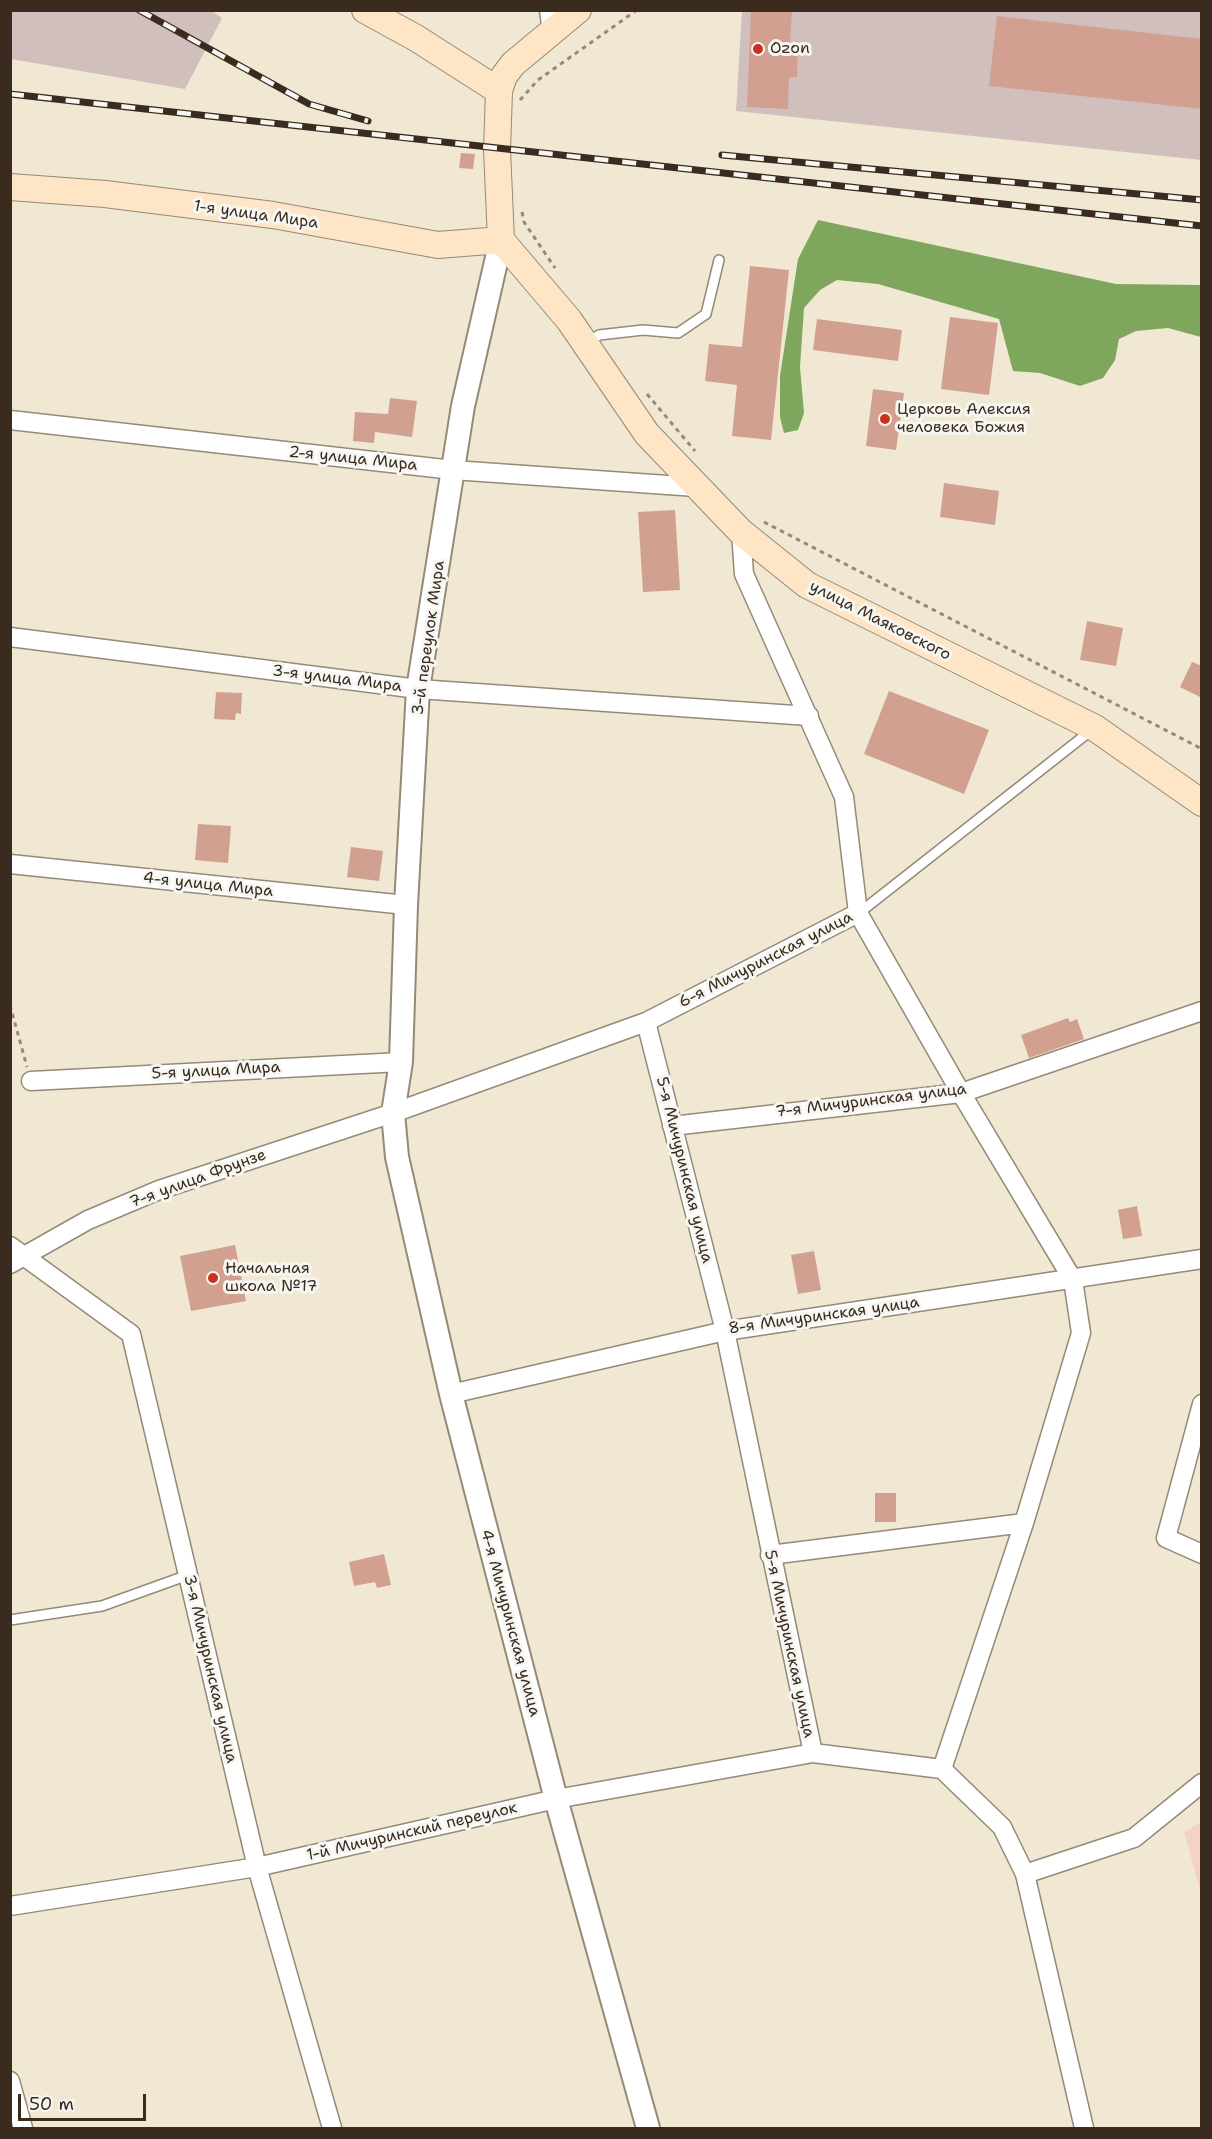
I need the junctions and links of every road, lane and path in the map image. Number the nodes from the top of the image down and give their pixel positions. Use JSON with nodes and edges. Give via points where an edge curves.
{"nodes":[{"id":1,"x":365,"y":10,"type":"edge"},
{"id":2,"x":578,"y":10,"type":"edge"},
{"id":3,"x":637,"y":10,"type":"edge"},
{"id":4,"x":550,"y":21,"type":"edge"},
{"id":5,"x":508,"y":98,"type":"junction"},
{"id":6,"x":10,"y":187,"type":"edge"},
{"id":7,"x":522,"y":210,"type":"dead end"},
{"id":8,"x":501,"y":240,"type":"junction"},
{"id":9,"x":719,"y":260,"type":"dead end"},
{"id":10,"x":555,"y":269,"type":"dead end"},
{"id":11,"x":585,"y":345,"type":"junction"},
{"id":12,"x":645,"y":392,"type":"dead end"},
{"id":13,"x":10,"y":420,"type":"edge"},
{"id":14,"x":696,"y":453,"type":"dead end"},
{"id":15,"x":453,"y":470,"type":"junction"},
{"id":16,"x":696,"y":487,"type":"junction"},
{"id":17,"x":749,"y":526,"type":"junction"},
{"id":18,"x":10,"y":637,"type":"edge"},
{"id":19,"x":418,"y":689,"type":"junction"},
{"id":20,"x":809,"y":716,"type":"junction"},
{"id":21,"x":1095,"y":728,"type":"junction"},
{"id":22,"x":1202,"y":749,"type":"edge"},
{"id":23,"x":1202,"y":803,"type":"edge"},
{"id":24,"x":10,"y":864,"type":"edge"},
{"id":25,"x":406,"y":905,"type":"junction"},
{"id":26,"x":858,"y":913,"type":"junction"},
{"id":27,"x":10,"y":1005,"type":"edge"},
{"id":28,"x":1202,"y":1011,"type":"edge"},
{"id":29,"x":646,"y":1022,"type":"junction"},
{"id":30,"x":401,"y":1062,"type":"junction"},
{"id":31,"x":31,"y":1081,"type":"joint"},
{"id":32,"x":961,"y":1093,"type":"junction"},
{"id":33,"x":393,"y":1113,"type":"junction"},
{"id":34,"x":672,"y":1126,"type":"junction"},
{"id":35,"x":10,"y":1245,"type":"edge"},
{"id":36,"x":27,"y":1255,"type":"junction"},
{"id":37,"x":1202,"y":1259,"type":"edge"},
{"id":38,"x":10,"y":1264,"type":"edge"},
{"id":39,"x":1073,"y":1280,"type":"junction"},
{"id":40,"x":725,"y":1331,"type":"junction"},
{"id":41,"x":451,"y":1394,"type":"junction"},
{"id":42,"x":1202,"y":1404,"type":"edge"},
{"id":43,"x":1024,"y":1523,"type":"junction"},
{"id":44,"x":1202,"y":1554,"type":"edge"},
{"id":45,"x":770,"y":1555,"type":"junction"},
{"id":46,"x":188,"y":1575,"type":"junction"},
{"id":47,"x":10,"y":1620,"type":"edge"},
{"id":48,"x":813,"y":1753,"type":"junction"},
{"id":49,"x":942,"y":1769,"type":"junction"},
{"id":50,"x":1202,"y":1783,"type":"edge"},
{"id":51,"x":556,"y":1798,"type":"junction"},
{"id":52,"x":257,"y":1868,"type":"junction"},
{"id":53,"x":1025,"y":1874,"type":"junction"},
{"id":54,"x":10,"y":1906,"type":"edge"},
{"id":55,"x":10,"y":2081,"type":"edge"},
{"id":56,"x":23,"y":2128,"type":"edge"},
{"id":57,"x":332,"y":2128,"type":"edge"},
{"id":58,"x":648,"y":2128,"type":"edge"},
{"id":59,"x":1084,"y":2128,"type":"edge"}],
"edges":[{"from":1,"to":5,"type":"main road"},
{"from":2,"to":4,"type":"main road"},
{"from":3,"to":5,"type":"path"},
{"from":4,"to":5,"type":"main road","via":[[504,76]]},
{"from":5,"to":8,"type":"main road","via":[[497,150]]},
{"from":6,"to":8,"type":"main road","name":"1-я улица Мира","via":[[105,194],[273,215],[438,245]]},
{"from":7,"to":10,"type":"path","via":[[524,222]]},
{"from":8,"to":11,"type":"main road","name":"улица Маяковского","via":[[569,320]]},
{"from":8,"to":15,"type":"street","name":"3-й переулок Мира","via":[[463,406]]},
{"from":9,"to":11,"type":"lane","via":[[706,314],[678,333],[643,330],[599,335]]},
{"from":11,"to":16,"type":"main road","name":"улица Маяковского","via":[[647,434]]},
{"from":12,"to":14,"type":"path"},
{"from":13,"to":15,"type":"street","name":"2-я улица Мира"},
{"from":15,"to":16,"type":"street","name":"2-я улица Мира"},
{"from":15,"to":19,"type":"street","name":"3-й переулок Мира"},
{"from":16,"to":17,"type":"main road","name":"улица Маяковского"},
{"from":17,"to":20,"type":"street","via":[[744,574]]},
{"from":17,"to":21,"type":"main road","name":"улица Маяковского","via":[[807,585]]},
{"from":17,"to":22,"type":"path"},
{"from":18,"to":19,"type":"street","name":"3-я улица Мира"},
{"from":19,"to":20,"type":"street","name":"3-я улица Мира"},
{"from":19,"to":25,"type":"street","name":"3-й переулок Мира"},
{"from":20,"to":26,"type":"street","via":[[844,797]]},
{"from":21,"to":23,"type":"main road","name":"улица Маяковского"},
{"from":21,"to":26,"type":"lane","name":"6-я Мичуринская улица"},
{"from":24,"to":25,"type":"street","name":"4-я улица Мира"},
{"from":25,"to":30,"type":"street","name":"3-й переулок Мира"},
{"from":26,"to":29,"type":"street","name":"6-я Мичуринская улица"},
{"from":26,"to":32,"type":"street"},
{"from":27,"to":31,"type":"path"},
{"from":28,"to":32,"type":"street","name":"7-я Мичуринская улица"},
{"from":29,"to":33,"type":"street","name":"6-я Мичуринская улица"},
{"from":29,"to":34,"type":"street","name":"5-я Мичуринская улица"},
{"from":30,"to":31,"type":"street","name":"5-я улица Мира"},
{"from":30,"to":33,"type":"street","name":"3-й переулок Мира"},
{"from":32,"to":34,"type":"street","name":"7-я Мичуринская улица"},
{"from":32,"to":39,"type":"street"},
{"from":33,"to":36,"type":"street","name":"7-я улица Фрунзе","via":[[159,1190],[88,1220]]},
{"from":33,"to":41,"type":"street","name":"4-я Мичуринская улица","via":[[397,1157]]},
{"from":34,"to":40,"type":"street","name":"5-я Мичуринская улица"},
{"from":35,"to":36,"type":"street","name":"3-я Мичуринская улица"},
{"from":36,"to":38,"type":"street","name":"7-я улица Фрунзе"},
{"from":36,"to":46,"type":"street","name":"3-я Мичуринская улица","via":[[131,1334]]},
{"from":37,"to":39,"type":"street","name":"8-я Мичуринская улица"},
{"from":39,"to":40,"type":"street","name":"8-я Мичуринская улица"},
{"from":39,"to":43,"type":"street","via":[[1081,1333]]},
{"from":40,"to":41,"type":"street","name":"8-я Мичуринская улица"},
{"from":40,"to":45,"type":"street","name":"5-я Мичуринская улица"},
{"from":41,"to":51,"type":"street","name":"4-я Мичуринская улица"},
{"from":42,"to":44,"type":"street","via":[[1166,1538]]},
{"from":43,"to":45,"type":"street"},
{"from":43,"to":49,"type":"street"},
{"from":45,"to":48,"type":"street","name":"5-я Мичуринская улица"},
{"from":46,"to":47,"type":"lane","via":[[102,1606]]},
{"from":46,"to":52,"type":"street","name":"3-я Мичуринская улица"},
{"from":48,"to":49,"type":"street","name":"5-я Мичуринская улица"},
{"from":48,"to":51,"type":"street","name":"1-й Мичуринский переулок"},
{"from":49,"to":53,"type":"street","via":[[1002,1827]]},
{"from":50,"to":53,"type":"street","via":[[1134,1838]]},
{"from":51,"to":52,"type":"street","name":"1-й Мичуринский переулок"},
{"from":51,"to":58,"type":"street","name":"4-я Мичуринская улица"},
{"from":52,"to":54,"type":"street","name":"1-й Мичуринский переулок"},
{"from":52,"to":57,"type":"street","name":"3-я Мичуринская улица"},
{"from":53,"to":59,"type":"street"},
{"from":55,"to":56,"type":"street"}]}
